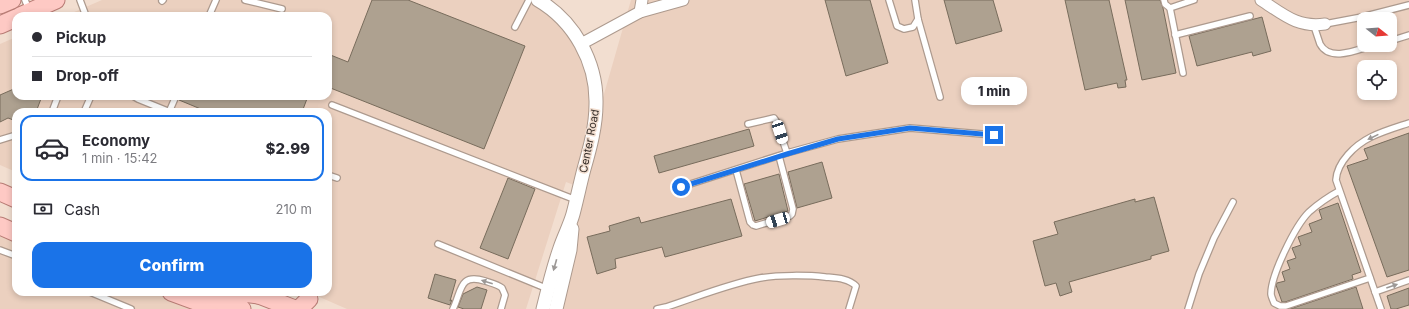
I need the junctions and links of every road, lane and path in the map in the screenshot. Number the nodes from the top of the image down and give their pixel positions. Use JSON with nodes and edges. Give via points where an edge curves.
{"nodes":[{"id":1,"x":12,"y":0,"type":"edge"},
{"id":2,"x":56,"y":0,"type":"edge"},
{"id":3,"x":80,"y":0,"type":"edge"},
{"id":4,"x":216,"y":0,"type":"edge"},
{"id":5,"x":245,"y":0,"type":"edge"},
{"id":6,"x":529,"y":0,"type":"edge"},
{"id":7,"x":538,"y":0,"type":"edge"},
{"id":8,"x":642,"y":0,"type":"edge"},
{"id":9,"x":683,"y":0,"type":"edge"},
{"id":10,"x":889,"y":0,"type":"edge"},
{"id":11,"x":915,"y":0,"type":"edge"},
{"id":12,"x":1164,"y":0,"type":"edge"},
{"id":13,"x":1194,"y":0,"type":"edge"},
{"id":14,"x":1261,"y":0,"type":"edge"},
{"id":15,"x":1409,"y":5,"type":"edge"},
{"id":16,"x":0,"y":6,"type":"edge"},
{"id":17,"x":1170,"y":8,"type":"junction"},
{"id":18,"x":282,"y":9,"type":"dead end"},
{"id":19,"x":23,"y":11,"type":"edge"},
{"id":20,"x":84,"y":12,"type":"edge"},
{"id":21,"x":211,"y":12,"type":"edge"},
{"id":22,"x":640,"y":12,"type":"junction"},
{"id":23,"x":1250,"y":16,"type":"dead end"},
{"id":24,"x":12,"y":18,"type":"edge"},
{"id":25,"x":918,"y":19,"type":"junction"},
{"id":26,"x":0,"y":25,"type":"edge"},
{"id":27,"x":1320,"y":25,"type":"junction"},
{"id":28,"x":515,"y":27,"type":"dead end"},
{"id":29,"x":1409,"y":35,"type":"edge"},
{"id":30,"x":1175,"y":36,"type":"junction"},
{"id":31,"x":1397,"y":38,"type":"edge"},
{"id":32,"x":582,"y":44,"type":"junction"},
{"id":33,"x":1357,"y":50,"type":"edge"},
{"id":34,"x":1184,"y":73,"type":"dead end"},
{"id":35,"x":940,"y":97,"type":"dead end"},
{"id":36,"x":140,"y":100,"type":"edge"},
{"id":37,"x":332,"y":105,"type":"dead end"},
{"id":38,"x":160,"y":108,"type":"edge"},
{"id":39,"x":1409,"y":123,"type":"edge"},
{"id":40,"x":748,"y":124,"type":"dead end"},
{"id":41,"x":994,"y":135,"type":"dead end"},
{"id":42,"x":12,"y":136,"type":"edge"},
{"id":43,"x":0,"y":140,"type":"edge"},
{"id":44,"x":787,"y":154,"type":"junction"},
{"id":45,"x":779,"y":156,"type":"junction"},
{"id":46,"x":736,"y":170,"type":"junction"},
{"id":47,"x":332,"y":176,"type":"edge"},
{"id":48,"x":337,"y":178,"type":"dead end"},
{"id":49,"x":681,"y":187,"type":"dead end"},
{"id":50,"x":1339,"y":191,"type":"junction"},
{"id":51,"x":0,"y":192,"type":"edge"},
{"id":52,"x":12,"y":197,"type":"edge"},
{"id":53,"x":576,"y":200,"type":"junction"},
{"id":54,"x":1232,"y":202,"type":"dead end"},
{"id":55,"x":573,"y":215,"type":"junction"},
{"id":56,"x":0,"y":226,"type":"edge"},
{"id":57,"x":12,"y":231,"type":"edge"},
{"id":58,"x":438,"y":244,"type":"dead end"},
{"id":59,"x":0,"y":250,"type":"edge"},
{"id":60,"x":12,"y":254,"type":"edge"},
{"id":61,"x":1370,"y":278,"type":"junction"},
{"id":62,"x":1409,"y":280,"type":"edge"},
{"id":63,"x":548,"y":289,"type":"junction"},
{"id":64,"x":1375,"y":292,"type":"junction"},
{"id":65,"x":103,"y":296,"type":"edge"},
{"id":66,"x":182,"y":296,"type":"edge"},
{"id":67,"x":208,"y":296,"type":"edge"},
{"id":68,"x":266,"y":296,"type":"edge"},
{"id":69,"x":301,"y":306,"type":"edge"},
{"id":70,"x":668,"y":308,"type":"edge"},
{"id":71,"x":131,"y":309,"type":"edge"},
{"id":72,"x":217,"y":309,"type":"edge"},
{"id":73,"x":242,"y":309,"type":"edge"},
{"id":74,"x":453,"y":309,"type":"edge"},
{"id":75,"x":500,"y":309,"type":"edge"},
{"id":76,"x":543,"y":309,"type":"edge"},
{"id":77,"x":556,"y":309,"type":"edge"},
{"id":78,"x":657,"y":309,"type":"edge"},
{"id":79,"x":849,"y":309,"type":"edge"},
{"id":80,"x":1188,"y":309,"type":"edge"},
{"id":81,"x":1381,"y":309,"type":"edge"}],
"edges":[{"from":1,"to":16,"type":"main road"},
{"from":2,"to":19,"type":"main road"},
{"from":3,"to":20,"type":"lane"},
{"from":4,"to":21,"type":"lane"},
{"from":5,"to":18,"type":"lane"},
{"from":6,"to":28,"type":"lane"},
{"from":7,"to":32,"type":"street","name":"Center Road","via":[[565,22]]},
{"from":8,"to":22,"type":"street"},
{"from":9,"to":22,"type":"street"},
{"from":10,"to":25,"type":"lane","via":[[897,26],[904,29],[913,27]]},
{"from":11,"to":25,"type":"lane"},
{"from":12,"to":17,"type":"lane"},
{"from":13,"to":17,"type":"lane"},
{"from":14,"to":27,"type":"street","via":[[1298,23]]},
{"from":15,"to":27,"type":"lane"},
{"from":17,"to":30,"type":"lane"},
{"from":22,"to":32,"type":"street"},
{"from":23,"to":30,"type":"lane"},
{"from":24,"to":26,"type":"main road"},
{"from":25,"to":35,"type":"lane"},
{"from":27,"to":33,"type":"lane","via":[[1321,45],[1327,51],[1336,54]]},
{"from":29,"to":31,"type":"lane"},
{"from":30,"to":34,"type":"lane"},
{"from":32,"to":53,"type":"street","name":"Center Road","via":[[589,60],[596,103],[592,138]]},
{"from":36,"to":38,"type":"lane"},
{"from":37,"to":53,"type":"lane"},
{"from":39,"to":50,"type":"lane","one_way":true,"via":[[1371,137],[1343,160],[1336,172]]},
{"from":40,"to":44,"type":"lane","via":[[774,118]]},
{"from":41,"to":44,"type":"lane","via":[[910,128],[838,139]]},
{"from":42,"to":43,"type":"lane"},
{"from":44,"to":45,"type":"lane"},
{"from":45,"to":46,"type":"lane"},
{"from":45,"to":46,"type":"lane","via":[[793,210],[790,216],[753,225]]},
{"from":46,"to":49,"type":"lane"},
{"from":47,"to":48,"type":"lane"},
{"from":50,"to":61,"type":"lane"},
{"from":50,"to":61,"type":"lane","via":[[1308,213],[1292,237],[1272,284],[1271,294],[1274,302],[1286,306]]},
{"from":51,"to":52,"type":"main road"},
{"from":53,"to":55,"type":"street","name":"Center Road"},
{"from":54,"to":80,"type":"lane","via":[[1199,274]]},
{"from":55,"to":63,"type":"street","name":"Center Road","one_way":true},
{"from":55,"to":77,"type":"street","name":"Center Road","via":[[570,250]]},
{"from":56,"to":57,"type":"main road"},
{"from":58,"to":63,"type":"lane"},
{"from":59,"to":60,"type":"lane"},
{"from":61,"to":64,"type":"lane"},
{"from":64,"to":62,"type":"lane","one_way":true},
{"from":63,"to":76,"type":"street","name":"Center Road"},
{"from":64,"to":81,"type":"lane"},
{"from":65,"to":71,"type":"lane"},
{"from":66,"to":72,"type":"main road"},
{"from":67,"to":73,"type":"main road"},
{"from":68,"to":69,"type":"main road"},
{"from":70,"to":78,"type":"lane"},
{"from":70,"to":79,"type":"lane","via":[[730,285],[761,278],[812,276],[851,281],[856,286]]},
{"from":75,"to":74,"type":"lane","one_way":true,"via":[[505,293],[502,288],[474,278],[464,283]]}]}
